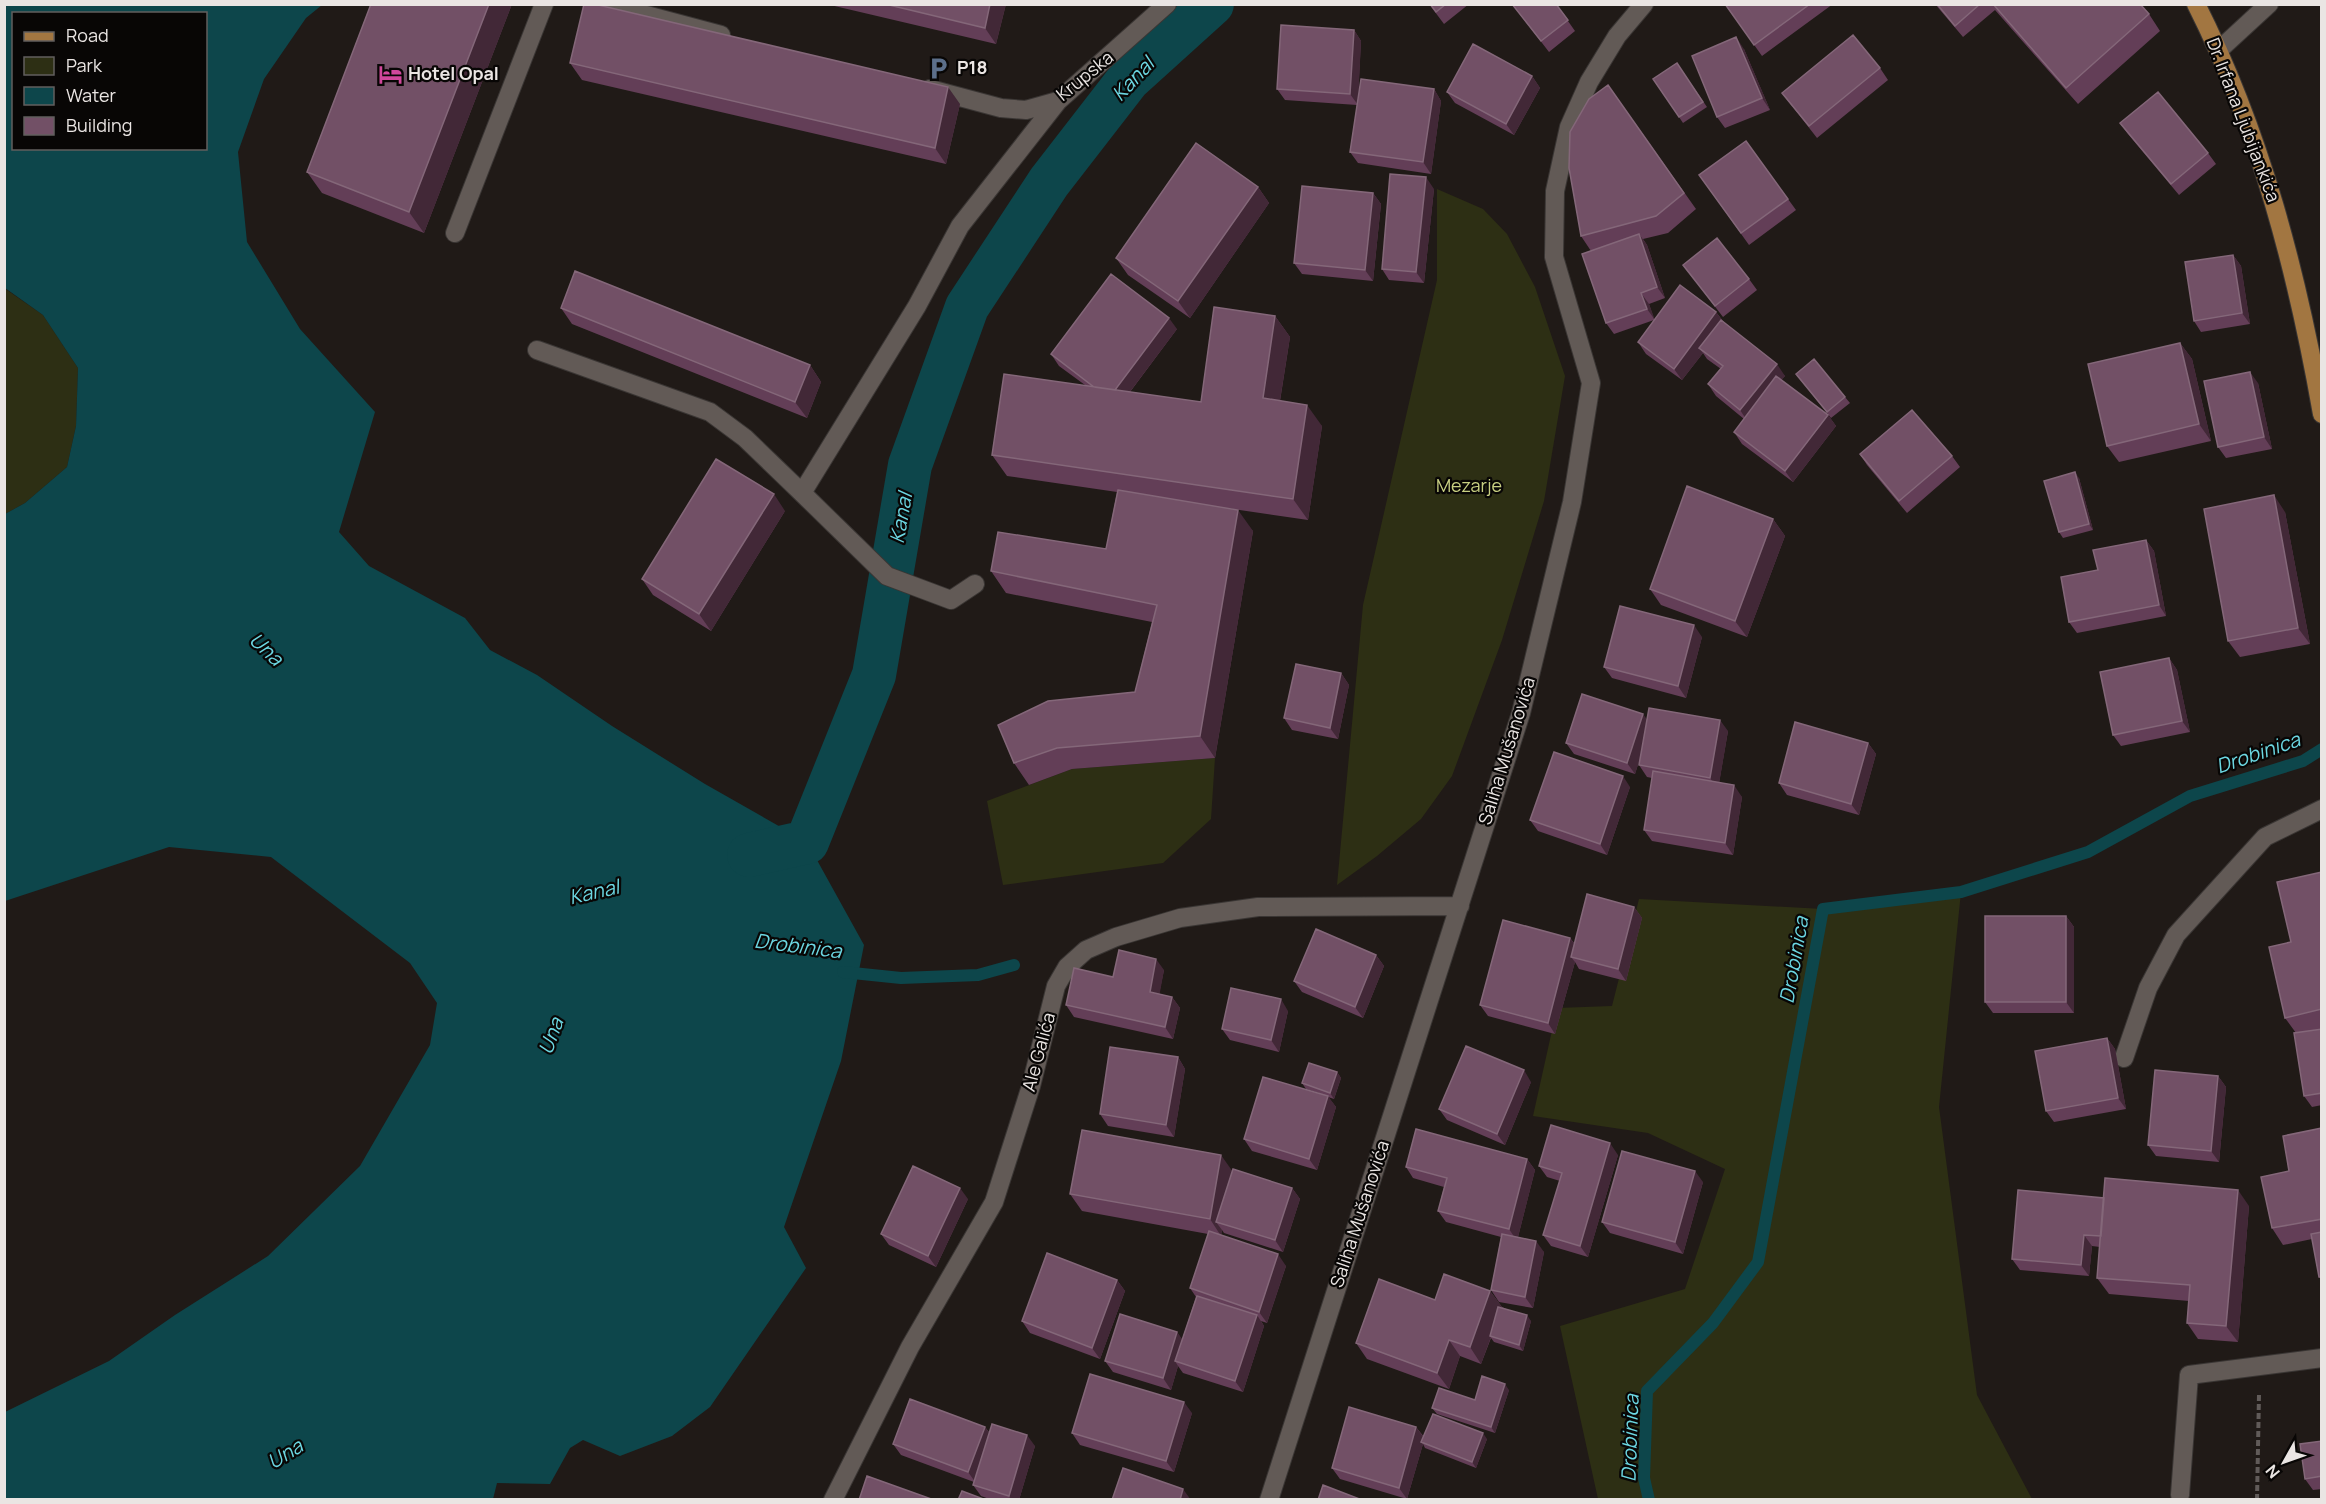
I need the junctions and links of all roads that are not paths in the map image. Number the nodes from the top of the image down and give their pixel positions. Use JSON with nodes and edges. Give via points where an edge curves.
{"nodes":[{"id":1,"x":544,"y":4,"type":"edge"},
{"id":2,"x":604,"y":4,"type":"edge"},
{"id":3,"x":1167,"y":4,"type":"edge"},
{"id":4,"x":1644,"y":4,"type":"edge"},
{"id":5,"x":2196,"y":4,"type":"edge"},
{"id":6,"x":2269,"y":4,"type":"edge"},
{"id":7,"x":741,"y":40,"type":"edge"},
{"id":8,"x":2219,"y":50,"type":"junction"},
{"id":9,"x":911,"y":84,"type":"edge"},
{"id":10,"x":1058,"y":101,"type":"junction"},
{"id":11,"x":455,"y":233,"type":"dead end"},
{"id":12,"x":537,"y":350,"type":"dead end"},
{"id":13,"x":2322,"y":414,"type":"edge"},
{"id":14,"x":802,"y":493,"type":"junction"},
{"id":15,"x":975,"y":584,"type":"dead end"},
{"id":16,"x":2322,"y":809,"type":"edge"},
{"id":17,"x":1460,"y":906,"type":"junction"},
{"id":18,"x":2124,"y":1058,"type":"dead end"},
{"id":19,"x":2322,"y":1358,"type":"edge"},
{"id":20,"x":2180,"y":1495,"type":"dead end"},
{"id":21,"x":833,"y":1500,"type":"edge"},
{"id":22,"x":1269,"y":1500,"type":"edge"}],
"edges":[{"from":1,"to":11,"type":"street"},
{"from":2,"to":7,"type":"street"},
{"from":3,"to":10,"type":"street","name":"Krupska"},
{"from":4,"to":17,"type":"street","name":"Saliha Mušanovića","via":[[1617,36],[1589,82],[1569,127],[1555,191],[1554,257],[1591,383],[1572,502],[1521,713]]},
{"from":5,"to":8,"type":"main road","name":"Dr. Irfana Ljubijankića"},
{"from":6,"to":8,"type":"street"},
{"from":8,"to":13,"type":"main road","name":"Dr. Irfana Ljubijankića","via":[[2269,179],[2308,333]]},
{"from":9,"to":10,"type":"street","name":"Krupska","via":[[1001,108],[1026,110]]},
{"from":10,"to":14,"type":"street","via":[[960,226],[917,306]]},
{"from":12,"to":14,"type":"street","via":[[710,412],[745,438]]},
{"from":14,"to":15,"type":"street","via":[[887,576],[951,600]]},
{"from":16,"to":18,"type":"street","via":[[2265,837],[2176,935],[2148,988]]},
{"from":17,"to":21,"type":"street","name":"Ale Galića","via":[[1258,907],[1180,918],[1086,950],[1067,967],[1056,986],[994,1202],[910,1347]]},
{"from":17,"to":22,"type":"street","name":"Saliha Mušanovića"},
{"from":19,"to":20,"type":"street","via":[[2189,1375]]}]}
